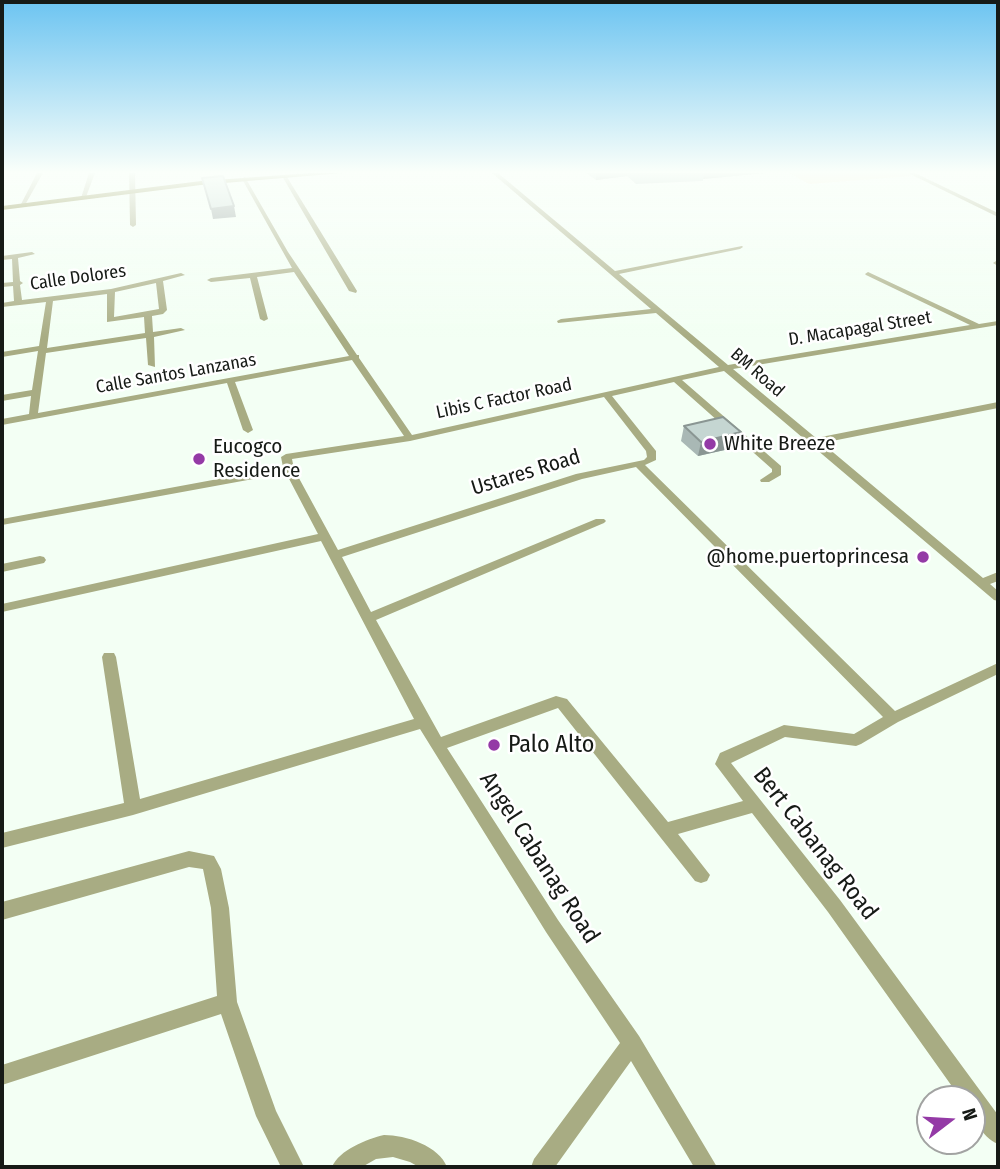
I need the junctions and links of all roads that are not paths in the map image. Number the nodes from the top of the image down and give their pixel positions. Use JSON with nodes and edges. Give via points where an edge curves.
{"nodes":[{"id":1,"x":273,"y":228,"type":"edge"},
{"id":2,"x":319,"y":228,"type":"edge"},
{"id":3,"x":560,"y":228,"type":"edge"},
{"id":4,"x":740,"y":247,"type":"dead end"},
{"id":5,"x":32,"y":254,"type":"dead end"},
{"id":6,"x":15,"y":257,"type":"junction"},
{"id":7,"x":2,"y":258,"type":"edge"},
{"id":8,"x":297,"y":270,"type":"junction"},
{"id":9,"x":615,"y":273,"type":"junction"},
{"id":10,"x":868,"y":274,"type":"dead end"},
{"id":11,"x":181,"y":275,"type":"dead end"},
{"id":12,"x":253,"y":275,"type":"junction"},
{"id":13,"x":211,"y":280,"type":"dead end"},
{"id":14,"x":159,"y":281,"type":"junction"},
{"id":15,"x":19,"y":283,"type":"junction"},
{"id":16,"x":2,"y":285,"type":"edge"},
{"id":17,"x":111,"y":291,"type":"junction"},
{"id":18,"x":353,"y":291,"type":"dead end"},
{"id":19,"x":50,"y":298,"type":"junction"},
{"id":20,"x":19,"y":302,"type":"junction"},
{"id":21,"x":2,"y":305,"type":"edge"},
{"id":22,"x":658,"y":310,"type":"junction"},
{"id":23,"x":148,"y":314,"type":"junction"},
{"id":24,"x":264,"y":319,"type":"dead end"},
{"id":25,"x":561,"y":321,"type":"dead end"},
{"id":26,"x":996,"y":325,"type":"edge"},
{"id":27,"x":978,"y":326,"type":"junction"},
{"id":28,"x":181,"y":330,"type":"dead end"},
{"id":29,"x":150,"y":335,"type":"junction"},
{"id":30,"x":43,"y":349,"type":"junction"},
{"id":31,"x":2,"y":354,"type":"edge"},
{"id":32,"x":356,"y":357,"type":"junction"},
{"id":33,"x":152,"y":365,"type":"dead end"},
{"id":34,"x":727,"y":368,"type":"junction"},
{"id":35,"x":676,"y":379,"type":"junction"},
{"id":36,"x":230,"y":380,"type":"junction"},
{"id":37,"x":37,"y":392,"type":"junction"},
{"id":38,"x":607,"y":395,"type":"junction"},
{"id":39,"x":2,"y":398,"type":"edge"},
{"id":40,"x":998,"y":405,"type":"edge"},
{"id":41,"x":33,"y":416,"type":"junction"},
{"id":42,"x":2,"y":422,"type":"edge"},
{"id":43,"x":248,"y":430,"type":"dead end"},
{"id":44,"x":410,"y":438,"type":"junction"},
{"id":45,"x":813,"y":442,"type":"junction"},
{"id":46,"x":288,"y":463,"type":"junction"},
{"id":47,"x":639,"y":465,"type":"junction"},
{"id":48,"x":765,"y":480,"type":"dead end"},
{"id":49,"x":600,"y":520,"type":"dead end"},
{"id":50,"x":2,"y":522,"type":"edge"},
{"id":51,"x":326,"y":536,"type":"junction"},
{"id":52,"x":337,"y":555,"type":"junction"},
{"id":53,"x":40,"y":560,"type":"dead end"},
{"id":54,"x":2,"y":568,"type":"edge"},
{"id":55,"x":998,"y":576,"type":"edge"},
{"id":56,"x":982,"y":583,"type":"junction"},
{"id":57,"x":998,"y":597,"type":"edge"},
{"id":58,"x":2,"y":608,"type":"edge"},
{"id":59,"x":367,"y":619,"type":"junction"},
{"id":60,"x":109,"y":657,"type":"dead end"},
{"id":61,"x":998,"y":667,"type":"edge"},
{"id":62,"x":892,"y":718,"type":"junction"},
{"id":63,"x":424,"y":722,"type":"junction"},
{"id":64,"x":438,"y":745,"type":"junction"},
{"id":65,"x":755,"y":805,"type":"junction"},
{"id":66,"x":133,"y":808,"type":"junction"},
{"id":67,"x":666,"y":830,"type":"junction"},
{"id":68,"x":2,"y":841,"type":"edge"},
{"id":69,"x":701,"y":875,"type":"dead end"},
{"id":70,"x":2,"y":911,"type":"edge"},
{"id":71,"x":226,"y":1002,"type":"junction"},
{"id":72,"x":632,"y":1043,"type":"junction"},
{"id":73,"x":2,"y":1075,"type":"edge"},
{"id":74,"x":998,"y":1133,"type":"edge"},
{"id":75,"x":293,"y":1167,"type":"edge"},
{"id":76,"x":342,"y":1167,"type":"edge"},
{"id":77,"x":436,"y":1167,"type":"edge"},
{"id":78,"x":542,"y":1167,"type":"edge"},
{"id":79,"x":706,"y":1167,"type":"edge"}],
"edges":[{"from":1,"to":8,"type":"street"},
{"from":2,"to":18,"type":"street"},
{"from":3,"to":9,"type":"street","name":"BM Road"},
{"from":4,"to":9,"type":"street"},
{"from":5,"to":6,"type":"street"},
{"from":6,"to":7,"type":"street"},
{"from":6,"to":15,"type":"street"},
{"from":8,"to":12,"type":"street"},
{"from":8,"to":32,"type":"street"},
{"from":9,"to":22,"type":"street","name":"BM Road"},
{"from":10,"to":27,"type":"street"},
{"from":11,"to":14,"type":"street","name":"Calle Dolores"},
{"from":12,"to":13,"type":"street"},
{"from":12,"to":24,"type":"street"},
{"from":14,"to":17,"type":"street","name":"Calle Dolores"},
{"from":14,"to":23,"type":"street","via":[[163,310]]},
{"from":15,"to":16,"type":"street"},
{"from":15,"to":20,"type":"street"},
{"from":17,"to":19,"type":"street","name":"Calle Dolores"},
{"from":17,"to":23,"type":"street","via":[[110,319]]},
{"from":19,"to":20,"type":"street","name":"Calle Dolores"},
{"from":19,"to":30,"type":"street"},
{"from":20,"to":21,"type":"street","name":"Calle Dolores"},
{"from":22,"to":25,"type":"street"},
{"from":22,"to":34,"type":"street","name":"BM Road"},
{"from":23,"to":29,"type":"street"},
{"from":26,"to":27,"type":"street","name":"D. Macapagal Street"},
{"from":27,"to":34,"type":"street","name":"D. Macapagal Street"},
{"from":28,"to":29,"type":"street"},
{"from":29,"to":30,"type":"street"},
{"from":29,"to":33,"type":"street"},
{"from":30,"to":31,"type":"street"},
{"from":30,"to":37,"type":"street"},
{"from":32,"to":36,"type":"street","name":"Calle Santos Lanzanas"},
{"from":32,"to":44,"type":"street"},
{"from":34,"to":35,"type":"street","name":"Libis C Factor Road"},
{"from":34,"to":45,"type":"street","name":"BM Road"},
{"from":35,"to":38,"type":"street","name":"Libis C Factor Road"},
{"from":35,"to":48,"type":"street","via":[[777,468],[777,473]]},
{"from":36,"to":41,"type":"street","name":"Calle Santos Lanzanas"},
{"from":36,"to":43,"type":"street"},
{"from":37,"to":39,"type":"street"},
{"from":37,"to":41,"type":"street"},
{"from":38,"to":44,"type":"street","name":"Libis C Factor Road"},
{"from":38,"to":47,"type":"street","via":[[653,455]]},
{"from":40,"to":45,"type":"street"},
{"from":41,"to":42,"type":"street","name":"Calle Santos Lanzanas"},
{"from":44,"to":46,"type":"street","name":"Libis C Factor Road"},
{"from":45,"to":56,"type":"street","name":"BM Road"},
{"from":46,"to":50,"type":"street","name":"Libis C Factor Road"},
{"from":46,"to":51,"type":"street","name":"Angel Cabanag Road"},
{"from":47,"to":52,"type":"street","name":"Ustares Road","via":[[580,476]]},
{"from":47,"to":62,"type":"street"},
{"from":49,"to":59,"type":"street"},
{"from":51,"to":52,"type":"street","name":"Angel Cabanag Road"},
{"from":51,"to":58,"type":"street"},
{"from":52,"to":59,"type":"street","name":"Angel Cabanag Road"},
{"from":53,"to":54,"type":"street"},
{"from":55,"to":56,"type":"street"},
{"from":56,"to":57,"type":"street","name":"BM Road"},
{"from":59,"to":63,"type":"street","name":"Angel Cabanag Road"},
{"from":60,"to":66,"type":"street"},
{"from":61,"to":62,"type":"street","name":"Bert Cabanag Road"},
{"from":62,"to":65,"type":"street","name":"Bert Cabanag Road","via":[[856,740],[784,731],[725,757],[723,767]]},
{"from":63,"to":64,"type":"street","name":"Angel Cabanag Road"},
{"from":63,"to":66,"type":"street"},
{"from":64,"to":67,"type":"street","via":[[556,702],[562,704]]},
{"from":64,"to":72,"type":"street","name":"Angel Cabanag Road"},
{"from":65,"to":67,"type":"street"},
{"from":65,"to":74,"type":"street","name":"Bert Cabanag Road"},
{"from":66,"to":68,"type":"street"},
{"from":67,"to":69,"type":"street"},
{"from":70,"to":71,"type":"street","via":[[202,859],[212,869],[219,908]]},
{"from":71,"to":73,"type":"street"},
{"from":71,"to":75,"type":"street","via":[[267,1116]]},
{"from":72,"to":78,"type":"street"},
{"from":72,"to":79,"type":"street","name":"Angel Cabanag Road"},
{"from":76,"to":77,"type":"street","via":[[379,1146],[398,1146]]}]}
